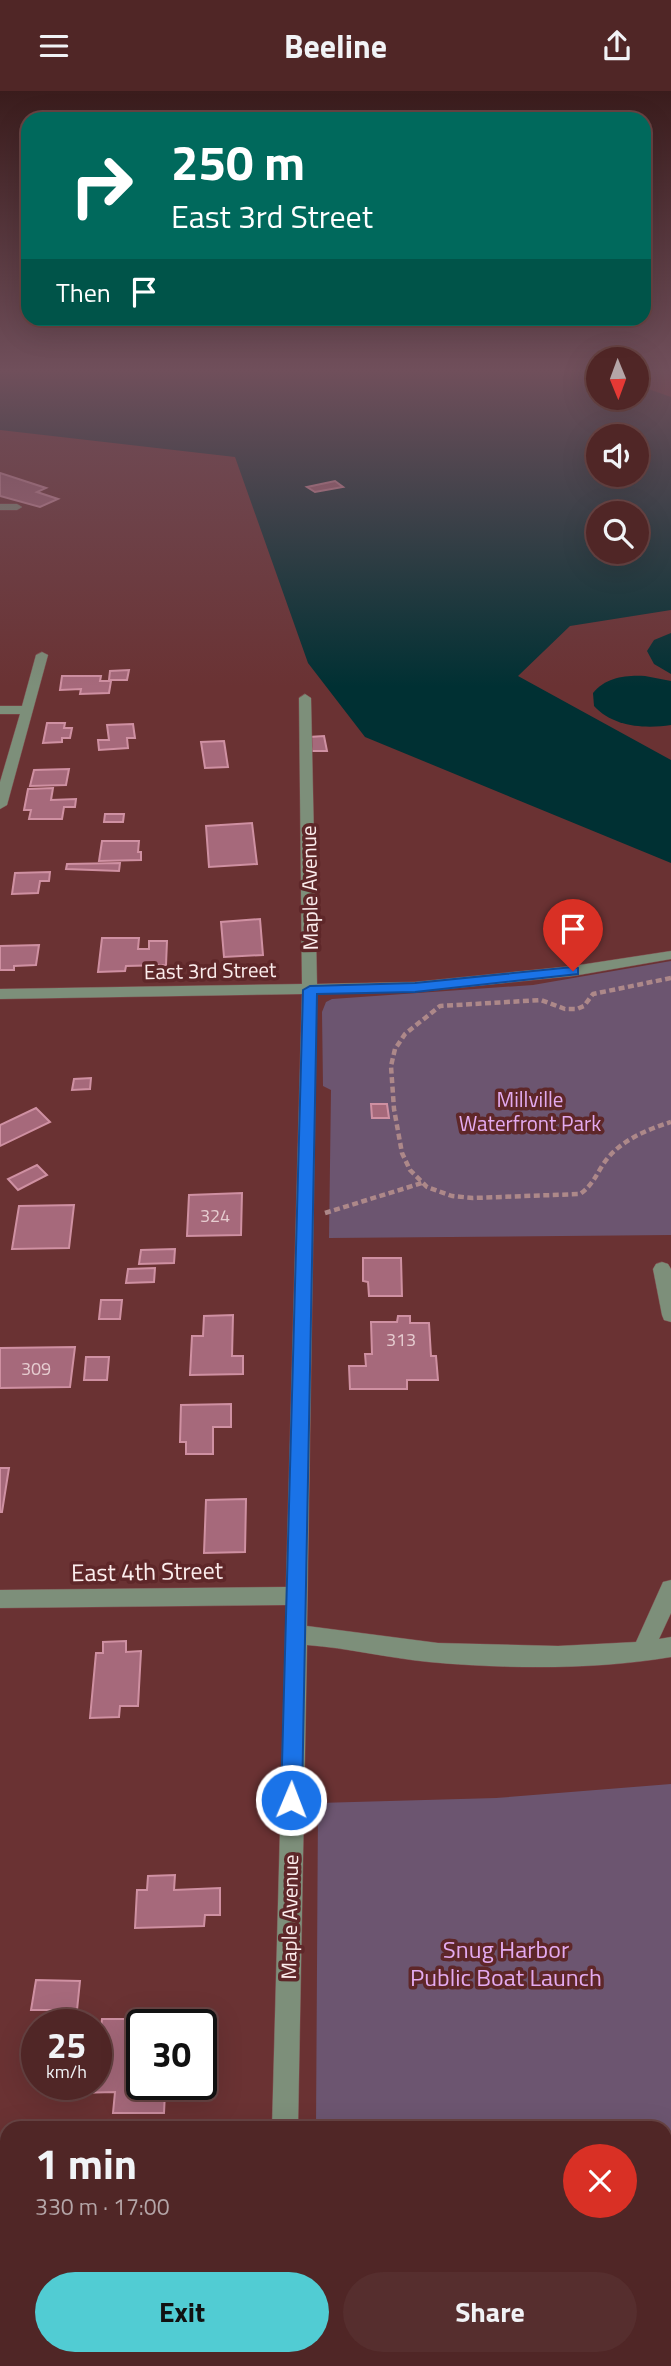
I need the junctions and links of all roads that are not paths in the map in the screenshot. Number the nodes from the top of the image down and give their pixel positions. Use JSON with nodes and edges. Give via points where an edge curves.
{"nodes":[{"id":1,"x":0,"y":507,"type":"edge"},
{"id":2,"x":17,"y":507,"type":"dead end"},
{"id":3,"x":42,"y":655,"type":"dead end"},
{"id":4,"x":305,"y":698,"type":"dead end"},
{"id":5,"x":0,"y":710,"type":"edge"},
{"id":6,"x":27,"y":710,"type":"junction"},
{"id":7,"x":0,"y":805,"type":"edge"},
{"id":8,"x":671,"y":955,"type":"edge"},
{"id":9,"x":310,"y":990,"type":"junction"},
{"id":10,"x":0,"y":994,"type":"edge"},
{"id":11,"x":662,"y":1269,"type":"dead end"},
{"id":12,"x":671,"y":1315,"type":"edge"},
{"id":13,"x":671,"y":1589,"type":"edge"},
{"id":14,"x":296,"y":1596,"type":"junction"},
{"id":15,"x":0,"y":1599,"type":"edge"},
{"id":16,"x":295,"y":1635,"type":"junction"},
{"id":17,"x":671,"y":1647,"type":"edge"},
{"id":18,"x":642,"y":1653,"type":"junction"},
{"id":19,"x":285,"y":2121,"type":"edge"}],
"edges":[{"from":1,"to":2,"type":"street"},
{"from":3,"to":6,"type":"street"},
{"from":4,"to":9,"type":"street","name":"Maple Avenue"},
{"from":5,"to":6,"type":"street"},
{"from":6,"to":7,"type":"street"},
{"from":8,"to":9,"type":"street","name":"East 3rd Street","via":[[457,984]]},
{"from":9,"to":10,"type":"street","name":"East 3rd Street"},
{"from":9,"to":14,"type":"street","name":"Maple Avenue"},
{"from":11,"to":12,"type":"street"},
{"from":13,"to":18,"type":"street"},
{"from":14,"to":15,"type":"street","name":"East 4th Street"},
{"from":14,"to":16,"type":"street","name":"Maple Avenue"},
{"from":16,"to":18,"type":"street","via":[[424,1651],[583,1657]]},
{"from":16,"to":19,"type":"street","name":"Maple Avenue"},
{"from":17,"to":18,"type":"street"}]}
